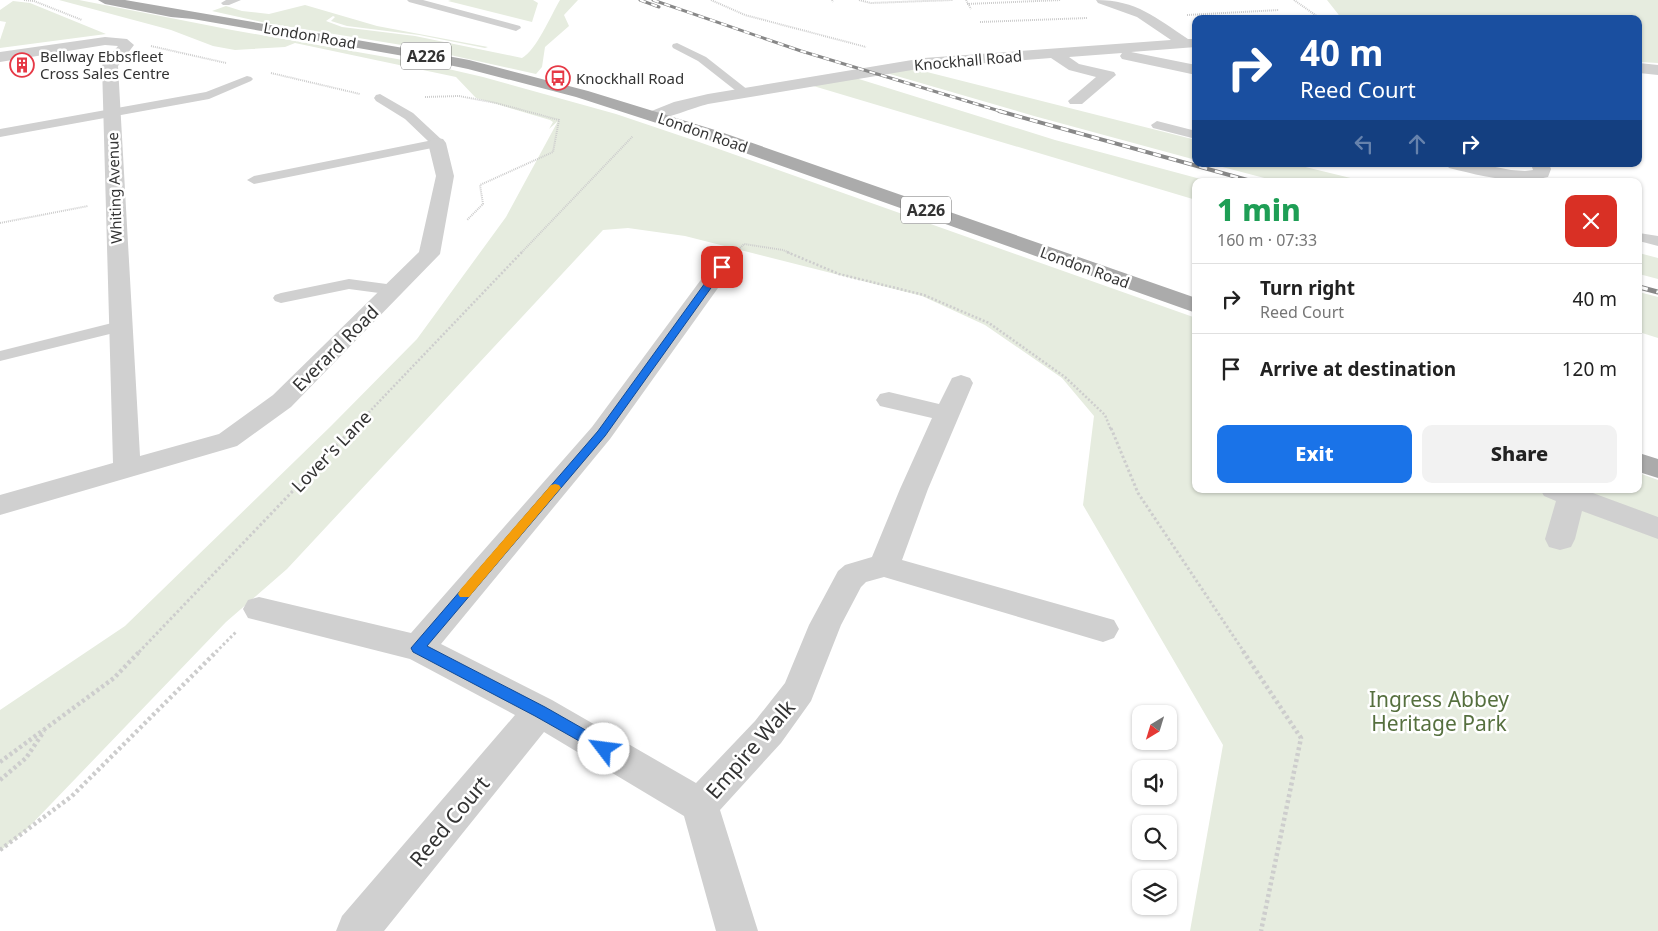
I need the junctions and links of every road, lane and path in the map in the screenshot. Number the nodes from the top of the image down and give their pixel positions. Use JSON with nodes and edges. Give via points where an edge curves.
{"nodes":[{"id":1,"x":24,"y":0,"type":"edge"},
{"id":2,"x":105,"y":0,"type":"edge"},
{"id":3,"x":140,"y":0,"type":"edge"},
{"id":4,"x":236,"y":0,"type":"edge"},
{"id":5,"x":412,"y":0,"type":"edge"},
{"id":6,"x":711,"y":0,"type":"edge"},
{"id":7,"x":859,"y":0,"type":"edge"},
{"id":8,"x":952,"y":0,"type":"edge"},
{"id":9,"x":966,"y":0,"type":"edge"},
{"id":10,"x":1061,"y":0,"type":"edge"},
{"id":11,"x":1102,"y":0,"type":"edge"},
{"id":12,"x":1294,"y":0,"type":"edge"},
{"id":13,"x":226,"y":3,"type":"dead end"},
{"id":14,"x":967,"y":4,"type":"junction"},
{"id":15,"x":971,"y":9,"type":"dead end"},
{"id":16,"x":1279,"y":10,"type":"dead end"},
{"id":17,"x":193,"y":15,"type":"junction"},
{"id":18,"x":1183,"y":15,"type":"dead end"},
{"id":19,"x":1315,"y":15,"type":"edge"},
{"id":20,"x":83,"y":20,"type":"dead end"},
{"id":21,"x":516,"y":28,"type":"dead end"},
{"id":22,"x":1190,"y":43,"type":"edge"},
{"id":23,"x":144,"y":44,"type":"dead end"},
{"id":24,"x":677,"y":46,"type":"dead end"},
{"id":25,"x":871,"y":48,"type":"dead end"},
{"id":26,"x":1114,"y":48,"type":"junction"},
{"id":27,"x":1053,"y":53,"type":"junction"},
{"id":28,"x":0,"y":57,"type":"edge"},
{"id":29,"x":226,"y":63,"type":"dead end"},
{"id":30,"x":1642,"y":68,"type":"edge"},
{"id":31,"x":1192,"y":69,"type":"edge"},
{"id":32,"x":1658,"y":70,"type":"edge"},
{"id":33,"x":264,"y":72,"type":"dead end"},
{"id":34,"x":247,"y":80,"type":"dead end"},
{"id":35,"x":744,"y":92,"type":"junction"},
{"id":36,"x":380,"y":98,"type":"junction"},
{"id":37,"x":1076,"y":101,"type":"dead end"},
{"id":38,"x":111,"y":113,"type":"junction"},
{"id":39,"x":655,"y":116,"type":"junction"},
{"id":40,"x":1158,"y":125,"type":"dead end"},
{"id":41,"x":0,"y":134,"type":"edge"},
{"id":42,"x":1192,"y":134,"type":"edge"},
{"id":43,"x":633,"y":136,"type":"dead end"},
{"id":44,"x":437,"y":143,"type":"junction"},
{"id":45,"x":1470,"y":167,"type":"edge"},
{"id":46,"x":1541,"y":167,"type":"edge"},
{"id":47,"x":254,"y":180,"type":"dead end"},
{"id":48,"x":114,"y":200,"type":"junction"},
{"id":49,"x":0,"y":223,"type":"edge"},
{"id":50,"x":463,"y":224,"type":"dead end"},
{"id":51,"x":1642,"y":238,"type":"edge"},
{"id":52,"x":1658,"y":241,"type":"edge"},
{"id":53,"x":722,"y":267,"type":"joint"},
{"id":54,"x":394,"y":290,"type":"junction"},
{"id":55,"x":281,"y":298,"type":"dead end"},
{"id":56,"x":1192,"y":305,"type":"edge"},
{"id":57,"x":120,"y":326,"type":"junction"},
{"id":58,"x":0,"y":356,"type":"edge"},
{"id":59,"x":961,"y":383,"type":"dead end"},
{"id":60,"x":889,"y":400,"type":"dead end"},
{"id":61,"x":948,"y":414,"type":"junction"},
{"id":62,"x":1642,"y":463,"type":"edge"},
{"id":63,"x":128,"y":467,"type":"junction"},
{"id":64,"x":1658,"y":469,"type":"edge"},
{"id":65,"x":1563,"y":493,"type":"edge"},
{"id":66,"x":1566,"y":493,"type":"edge"},
{"id":67,"x":0,"y":505,"type":"edge"},
{"id":68,"x":1658,"y":528,"type":"edge"},
{"id":69,"x":1560,"y":539,"type":"dead end"},
{"id":70,"x":884,"y":566,"type":"junction"},
{"id":71,"x":259,"y":609,"type":"joint"},
{"id":72,"x":1103,"y":629,"type":"dead end"},
{"id":73,"x":418,"y":648,"type":"junction"},
{"id":74,"x":540,"y":711,"type":"junction"},
{"id":75,"x":46,"y":728,"type":"junction"},
{"id":76,"x":0,"y":762,"type":"edge"},
{"id":77,"x":0,"y":780,"type":"edge"},
{"id":78,"x":700,"y":806,"type":"junction"},
{"id":79,"x":0,"y":850,"type":"edge"},
{"id":80,"x":358,"y":931,"type":"edge"},
{"id":81,"x":737,"y":931,"type":"edge"},
{"id":82,"x":1261,"y":931,"type":"edge"}],
"edges":[{"from":1,"to":20,"type":"path"},
{"from":2,"to":17,"type":"main road","name":"London Road","number":"A226"},
{"from":3,"to":17,"type":"main road","name":"London Road"},
{"from":4,"to":13,"type":"lane"},
{"from":5,"to":21,"type":"lane"},
{"from":6,"to":25,"type":"path","via":[[745,15]]},
{"from":7,"to":8,"type":"path","via":[[872,3]]},
{"from":9,"to":14,"type":"path"},
{"from":10,"to":14,"type":"path"},
{"from":11,"to":22,"type":"street","via":[[1142,14]]},
{"from":12,"to":19,"type":"path"},
{"from":14,"to":15,"type":"path"},
{"from":16,"to":18,"type":"path"},
{"from":17,"to":39,"type":"main road","name":"London Road","number":"A226","via":[[468,65]]},
{"from":22,"to":26,"type":"street","name":"Knockhall Road"},
{"from":23,"to":29,"type":"path"},
{"from":24,"to":35,"type":"lane","via":[[702,59]]},
{"from":26,"to":27,"type":"street","name":"Knockhall Road"},
{"from":26,"to":31,"type":"street","via":[[1127,56]]},
{"from":27,"to":35,"type":"street","name":"Knockhall Road","via":[[911,65]]},
{"from":27,"to":37,"type":"street","via":[[1076,68],[1112,72]]},
{"from":28,"to":38,"type":"street","name":"Whiting Avenue","via":[[105,41],[122,42],[127,45],[110,65]]},
{"from":30,"to":32,"type":"street"},
{"from":33,"to":36,"type":"path"},
{"from":34,"to":38,"type":"lane","via":[[210,95]]},
{"from":35,"to":39,"type":"street","name":"Knockhall Road","via":[[689,103]]},
{"from":36,"to":44,"type":"lane","via":[[409,116]]},
{"from":36,"to":50,"type":"path","via":[[459,96],[559,120],[553,152],[480,185],[483,204]]},
{"from":38,"to":41,"type":"lane"},
{"from":38,"to":48,"type":"street","name":"Whiting Avenue"},
{"from":39,"to":56,"type":"main road","name":"London Road","number":"A226"},
{"from":40,"to":42,"type":"lane"},
{"from":43,"to":75,"type":"path","name":"Lover's Lane","via":[[114,678]]},
{"from":44,"to":47,"type":"lane"},
{"from":44,"to":54,"type":"street","name":"Everard Road","via":[[446,176],[429,254]]},
{"from":45,"to":46,"type":"street","via":[[1522,177],[1541,173]]},
{"from":48,"to":49,"type":"path"},
{"from":48,"to":57,"type":"street","name":"Whiting Avenue"},
{"from":51,"to":52,"type":"lane"},
{"from":53,"to":73,"type":"street","via":[[602,433]]},
{"from":53,"to":82,"type":"path","via":[[744,244],[784,250],[839,274],[924,294],[989,323],[1065,377],[1105,415],[1138,493],[1301,738]]},
{"from":54,"to":55,"type":"lane","via":[[349,284]]},
{"from":54,"to":63,"type":"street","name":"Everard Road","via":[[282,402],[228,440]]},
{"from":57,"to":58,"type":"lane"},
{"from":57,"to":63,"type":"street","name":"Whiting Avenue"},
{"from":59,"to":61,"type":"street"},
{"from":60,"to":61,"type":"street"},
{"from":61,"to":70,"type":"street"},
{"from":62,"to":64,"type":"main road"},
{"from":63,"to":67,"type":"street","name":"Everard Road"},
{"from":65,"to":69,"type":"street"},
{"from":66,"to":68,"type":"street"},
{"from":70,"to":72,"type":"street"},
{"from":70,"to":78,"type":"street","name":"Empire Walk","via":[[849,578],[799,691],[768,732]]},
{"from":71,"to":73,"type":"street"},
{"from":71,"to":79,"type":"path","via":[[72,796]]},
{"from":73,"to":74,"type":"street"},
{"from":74,"to":78,"type":"street"},
{"from":74,"to":80,"type":"street","name":"Reed Court"},
{"from":75,"to":76,"type":"path","name":"Lover's Lane"},
{"from":75,"to":77,"type":"path","via":[[26,758]]},
{"from":78,"to":81,"type":"street","name":"Empire Walk"}]}
